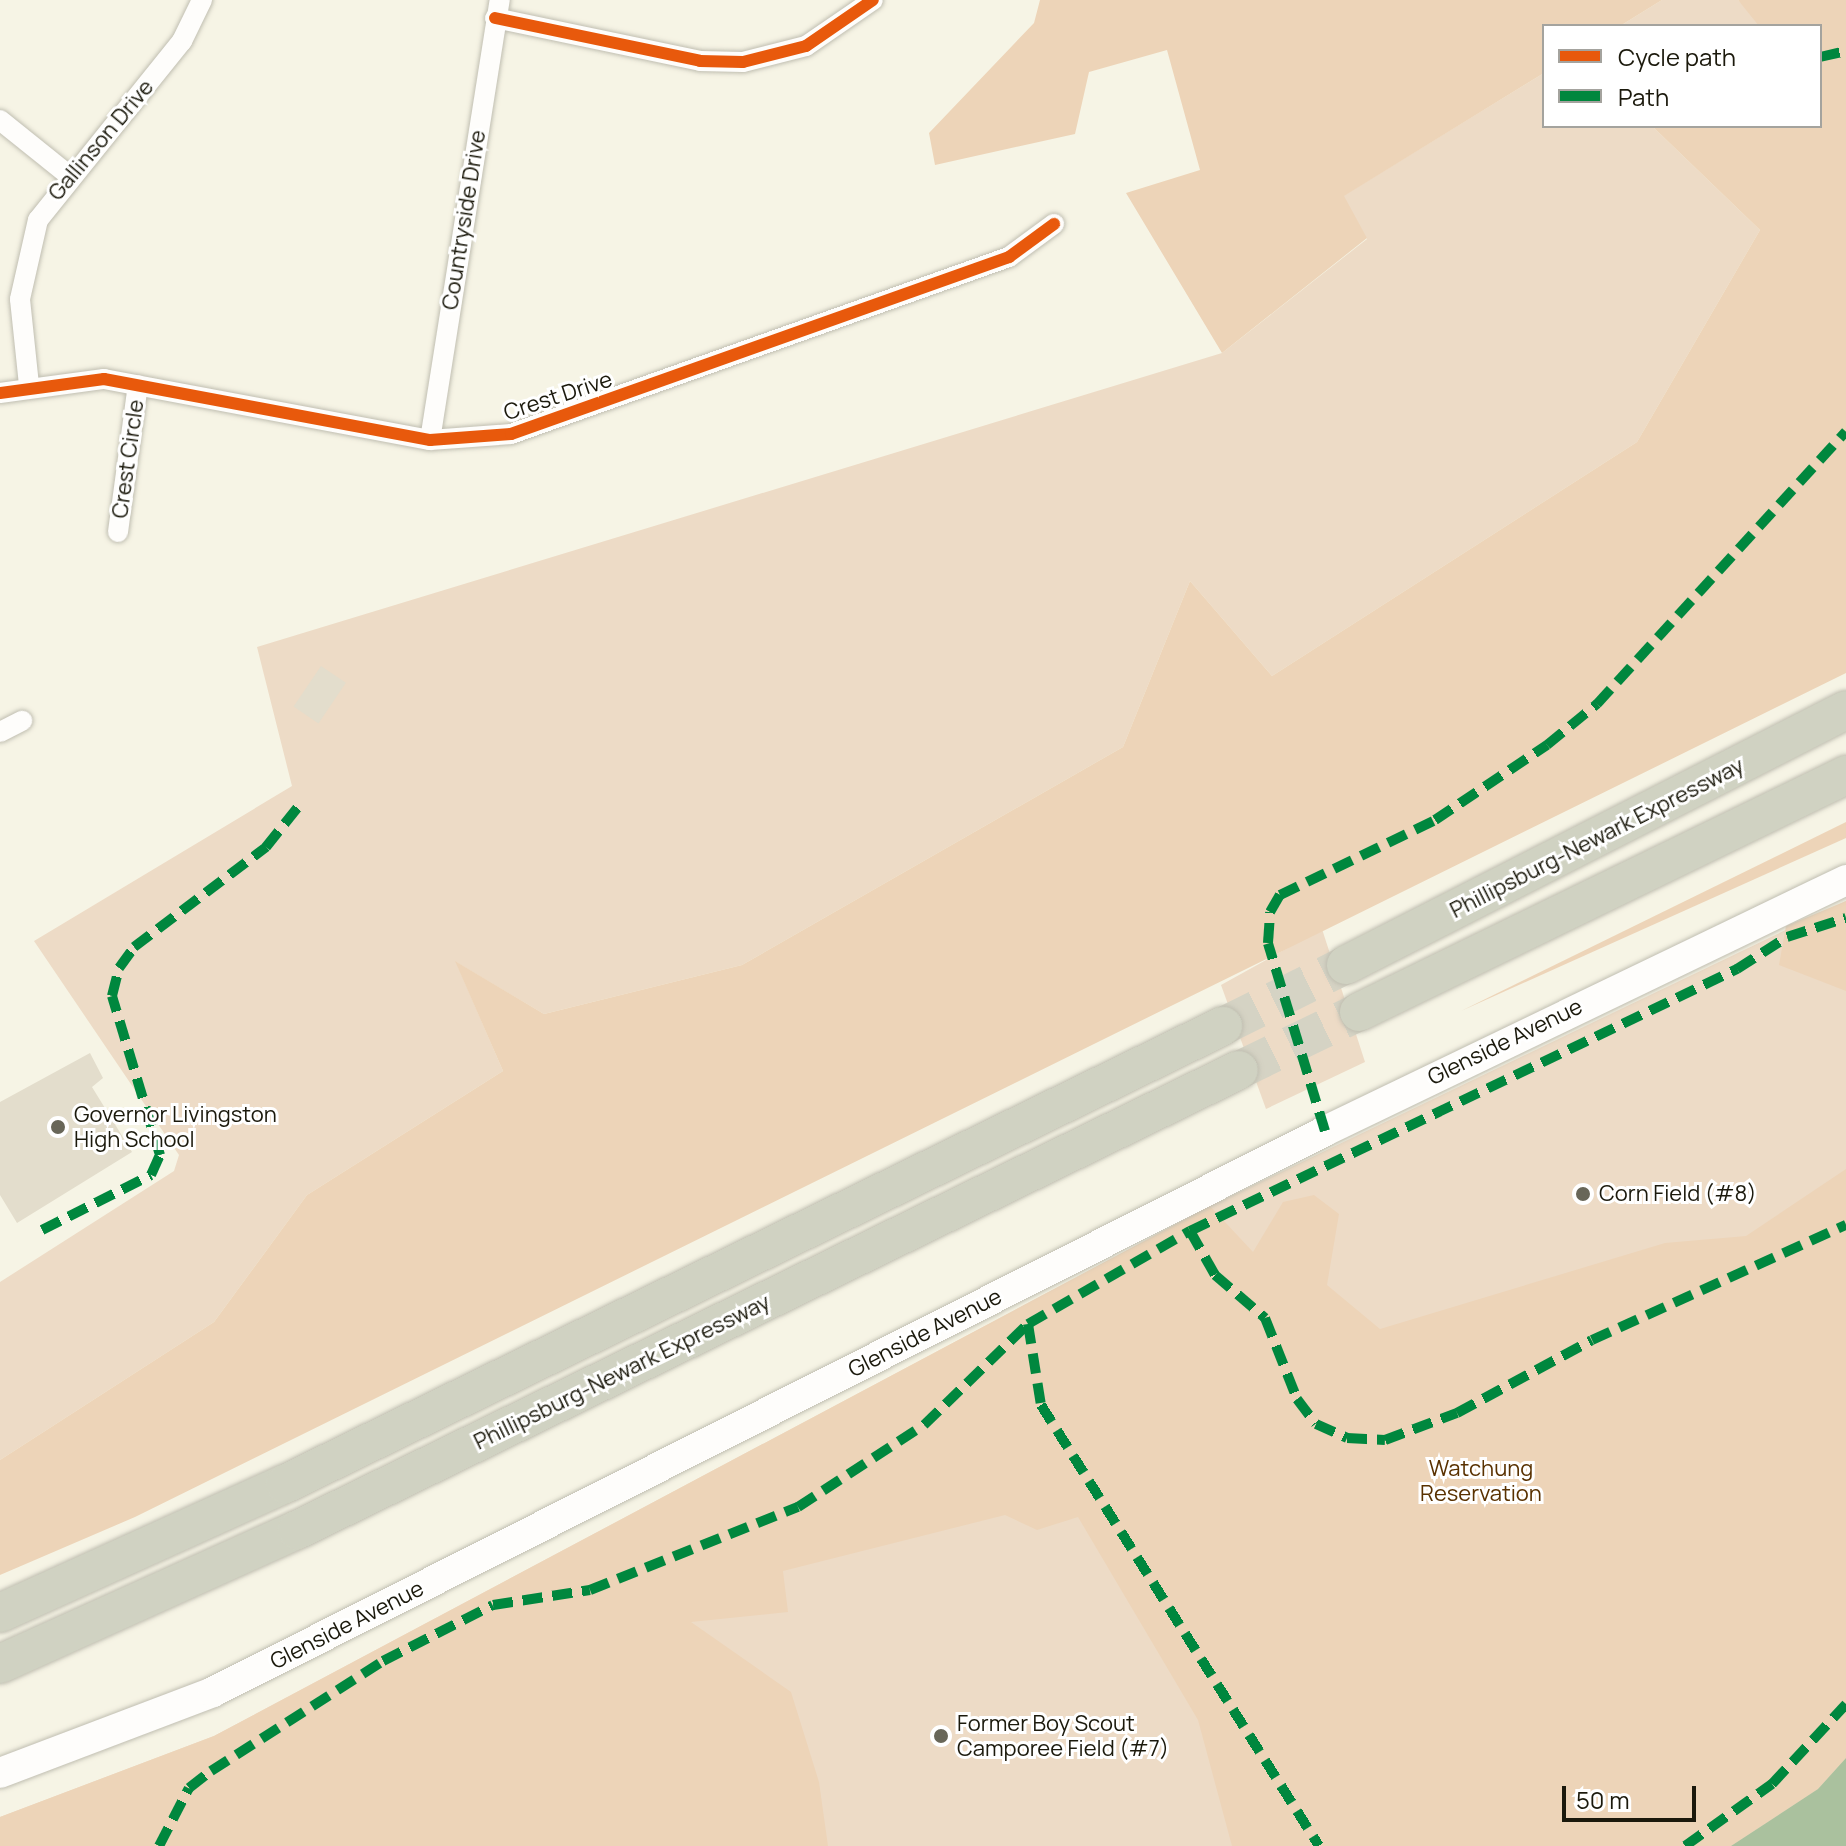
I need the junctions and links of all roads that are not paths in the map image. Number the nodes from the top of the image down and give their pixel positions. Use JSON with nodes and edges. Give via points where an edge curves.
{"nodes":[{"id":1,"x":202,"y":0,"type":"edge"},
{"id":2,"x":873,"y":0,"type":"edge"},
{"id":3,"x":497,"y":9,"type":"edge"},
{"id":4,"x":0,"y":120,"type":"edge"},
{"id":5,"x":71,"y":177,"type":"junction"},
{"id":6,"x":1054,"y":224,"type":"dead end"},
{"id":7,"x":29,"y":385,"type":"junction"},
{"id":8,"x":138,"y":385,"type":"junction"},
{"id":9,"x":0,"y":393,"type":"edge"},
{"id":10,"x":430,"y":440,"type":"junction"},
{"id":11,"x":118,"y":532,"type":"dead end"},
{"id":12,"x":1846,"y":710,"type":"edge"},
{"id":13,"x":22,"y":721,"type":"dead end"},
{"id":14,"x":0,"y":732,"type":"edge"},
{"id":15,"x":1846,"y":775,"type":"edge"},
{"id":16,"x":1846,"y":880,"type":"edge"},
{"id":17,"x":1346,"y":965,"type":"tunnel mouth"},
{"id":18,"x":1359,"y":1012,"type":"tunnel mouth"},
{"id":19,"x":1223,"y":1026,"type":"tunnel mouth"},
{"id":20,"x":1239,"y":1070,"type":"tunnel mouth"},
{"id":21,"x":0,"y":1613,"type":"edge"},
{"id":22,"x":0,"y":1664,"type":"edge"},
{"id":23,"x":0,"y":1773,"type":"edge"}],
"edges":[{"from":1,"to":5,"type":"street","name":"Gallinson Drive","via":[[182,41]]},
{"from":2,"to":3,"type":"street","via":[[806,46],[743,62],[700,61]]},
{"from":3,"to":10,"type":"street","name":"Countryside Drive"},
{"from":4,"to":5,"type":"street"},
{"from":5,"to":7,"type":"street","name":"Gallinson Drive","via":[[38,220],[28,252],[20,299]]},
{"from":6,"to":10,"type":"street","name":"Crest Drive","via":[[1009,257],[579,411],[511,434]]},
{"from":7,"to":8,"type":"street","name":"Crest Drive","via":[[77,379]]},
{"from":7,"to":9,"type":"street","name":"Crest Drive"},
{"from":8,"to":10,"type":"street","name":"Crest Drive"},
{"from":8,"to":11,"type":"street","name":"Crest Circle"},
{"from":12,"to":17,"type":"highway","name":"Phillipsburg-Newark Expressway"},
{"from":13,"to":14,"type":"street"},
{"from":15,"to":18,"type":"highway"},
{"from":16,"to":23,"type":"main road","name":"Glenside Avenue","via":[[1325,1131],[213,1692]]},
{"from":19,"to":21,"type":"highway","via":[[285,1484]]},
{"from":20,"to":22,"type":"highway","name":"Phillipsburg-Newark Expressway","via":[[297,1530]]}]}
